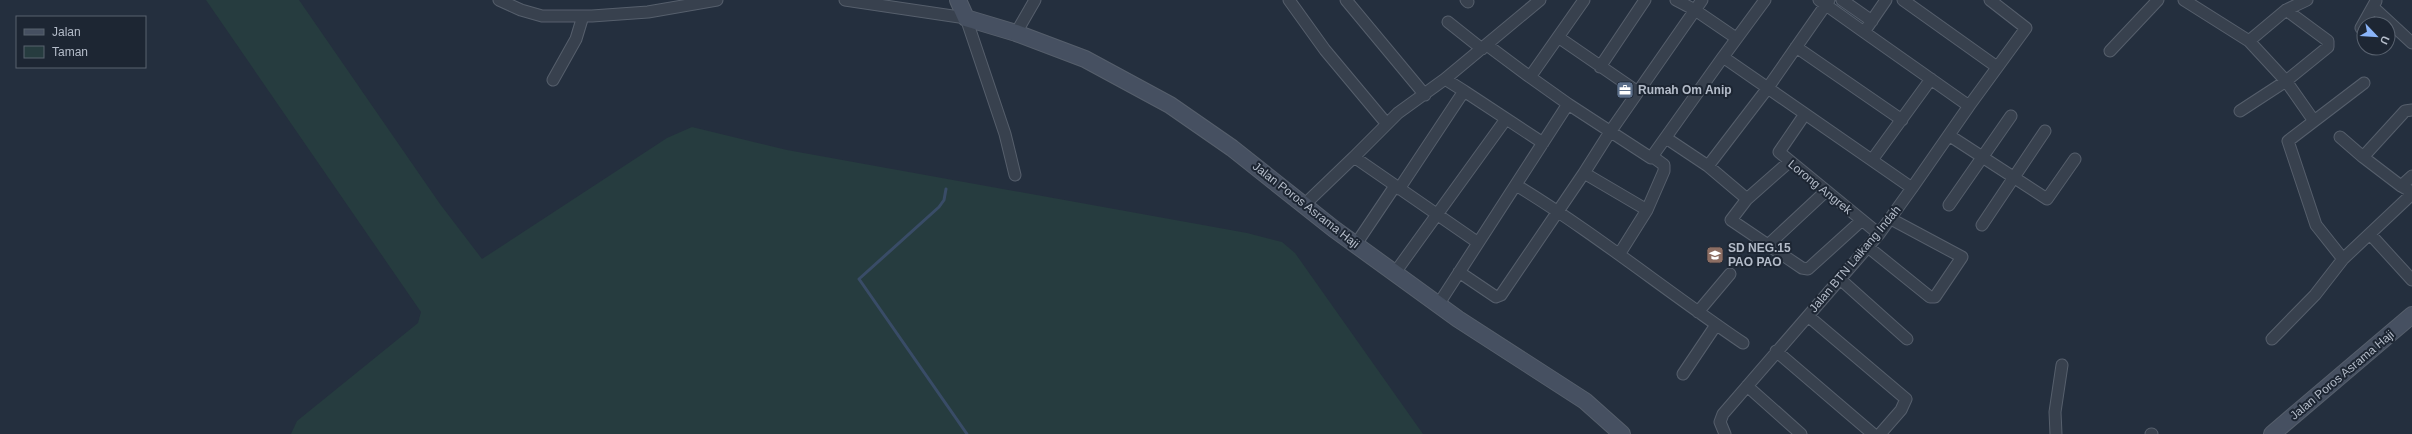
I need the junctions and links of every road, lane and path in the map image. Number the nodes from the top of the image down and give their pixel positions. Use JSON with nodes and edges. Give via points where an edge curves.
{"nodes":[{"id":1,"x":499,"y":0,"type":"edge"},
{"id":2,"x":717,"y":0,"type":"edge"},
{"id":3,"x":845,"y":0,"type":"edge"},
{"id":4,"x":958,"y":0,"type":"edge"},
{"id":5,"x":1035,"y":0,"type":"edge"},
{"id":6,"x":1289,"y":0,"type":"edge"},
{"id":7,"x":1346,"y":0,"type":"edge"},
{"id":8,"x":1540,"y":0,"type":"edge"},
{"id":9,"x":1584,"y":0,"type":"edge"},
{"id":10,"x":1645,"y":0,"type":"edge"},
{"id":11,"x":1676,"y":0,"type":"edge"},
{"id":12,"x":1702,"y":0,"type":"edge"},
{"id":13,"x":1765,"y":0,"type":"edge"},
{"id":14,"x":1842,"y":0,"type":"edge"},
{"id":15,"x":1886,"y":0,"type":"edge"},
{"id":16,"x":1903,"y":0,"type":"edge"},
{"id":17,"x":1990,"y":0,"type":"edge"},
{"id":18,"x":2158,"y":0,"type":"edge"},
{"id":19,"x":2184,"y":0,"type":"edge"},
{"id":20,"x":2307,"y":0,"type":"edge"},
{"id":21,"x":1825,"y":2,"type":"edge"},
{"id":22,"x":2376,"y":2,"type":"edge"},
{"id":23,"x":1695,"y":10,"type":"junction"},
{"id":24,"x":2286,"y":10,"type":"junction"},
{"id":25,"x":583,"y":16,"type":"junction"},
{"id":26,"x":2368,"y":16,"type":"edge"},
{"id":27,"x":966,"y":18,"type":"junction"},
{"id":28,"x":1872,"y":21,"type":"junction"},
{"id":29,"x":1448,"y":22,"type":"dead end"},
{"id":30,"x":1864,"y":32,"type":"junction"},
{"id":31,"x":1016,"y":33,"type":"junction"},
{"id":32,"x":1558,"y":38,"type":"junction"},
{"id":33,"x":1736,"y":38,"type":"junction"},
{"id":34,"x":2249,"y":41,"type":"junction"},
{"id":35,"x":2412,"y":43,"type":"edge"},
{"id":36,"x":1485,"y":47,"type":"junction"},
{"id":37,"x":1796,"y":47,"type":"junction"},
{"id":38,"x":2110,"y":51,"type":"dead end"},
{"id":39,"x":1723,"y":57,"type":"junction"},
{"id":40,"x":1600,"y":67,"type":"junction"},
{"id":41,"x":1997,"y":67,"type":"junction"},
{"id":42,"x":1530,"y":77,"type":"junction"},
{"id":43,"x":1445,"y":79,"type":"junction"},
{"id":44,"x":1931,"y":79,"type":"junction"},
{"id":45,"x":553,"y":80,"type":"dead end"},
{"id":46,"x":2286,"y":81,"type":"junction"},
{"id":47,"x":2364,"y":83,"type":"dead end"},
{"id":48,"x":1767,"y":89,"type":"junction"},
{"id":49,"x":1464,"y":91,"type":"junction"},
{"id":50,"x":1638,"y":92,"type":"junction"},
{"id":51,"x":1425,"y":95,"type":"junction"},
{"id":52,"x":1568,"y":104,"type":"junction"},
{"id":53,"x":1969,"y":106,"type":"junction"},
{"id":54,"x":2412,"y":110,"type":"edge"},
{"id":55,"x":2240,"y":111,"type":"dead end"},
{"id":56,"x":1804,"y":114,"type":"junction"},
{"id":57,"x":2011,"y":116,"type":"dead end"},
{"id":58,"x":1506,"y":119,"type":"junction"},
{"id":59,"x":1902,"y":120,"type":"junction"},
{"id":60,"x":2314,"y":121,"type":"junction"},
{"id":61,"x":1386,"y":123,"type":"junction"},
{"id":62,"x":2045,"y":131,"type":"dead end"},
{"id":63,"x":1610,"y":132,"type":"junction"},
{"id":64,"x":1950,"y":136,"type":"junction"},
{"id":65,"x":2340,"y":137,"type":"dead end"},
{"id":66,"x":1666,"y":138,"type":"junction"},
{"id":67,"x":1543,"y":144,"type":"junction"},
{"id":68,"x":1983,"y":156,"type":"junction"},
{"id":69,"x":1354,"y":157,"type":"junction"},
{"id":70,"x":1653,"y":157,"type":"junction"},
{"id":71,"x":2363,"y":157,"type":"junction"},
{"id":72,"x":2075,"y":159,"type":"dead end"},
{"id":73,"x":1872,"y":160,"type":"junction"},
{"id":74,"x":1789,"y":162,"type":"junction"},
{"id":75,"x":1708,"y":166,"type":"junction"},
{"id":76,"x":1584,"y":173,"type":"junction"},
{"id":77,"x":1015,"y":175,"type":"dead end"},
{"id":78,"x":2412,"y":176,"type":"edge"},
{"id":79,"x":2014,"y":177,"type":"junction"},
{"id":80,"x":1516,"y":185,"type":"junction"},
{"id":81,"x":2401,"y":186,"type":"junction"},
{"id":82,"x":1397,"y":188,"type":"junction"},
{"id":83,"x":1912,"y":188,"type":"junction"},
{"id":84,"x":1826,"y":191,"type":"junction"},
{"id":85,"x":2412,"y":193,"type":"edge"},
{"id":86,"x":1747,"y":199,"type":"junction"},
{"id":87,"x":1949,"y":205,"type":"dead end"},
{"id":88,"x":1303,"y":206,"type":"junction"},
{"id":89,"x":1647,"y":210,"type":"junction"},
{"id":90,"x":1558,"y":211,"type":"junction"},
{"id":91,"x":1437,"y":216,"type":"junction"},
{"id":92,"x":1891,"y":219,"type":"junction"},
{"id":93,"x":1861,"y":220,"type":"junction"},
{"id":94,"x":1982,"y":225,"type":"dead end"},
{"id":95,"x":1879,"y":234,"type":"junction"},
{"id":96,"x":2370,"y":234,"type":"junction"},
{"id":97,"x":1477,"y":242,"type":"junction"},
{"id":98,"x":1356,"y":244,"type":"junction"},
{"id":99,"x":1768,"y":245,"type":"junction"},
{"id":100,"x":1868,"y":247,"type":"junction"},
{"id":101,"x":1620,"y":253,"type":"junction"},
{"id":102,"x":2343,"y":259,"type":"junction"},
{"id":103,"x":1459,"y":272,"type":"junction"},
{"id":104,"x":1394,"y":274,"type":"junction"},
{"id":105,"x":1730,"y":274,"type":"dead end"},
{"id":106,"x":1840,"y":279,"type":"junction"},
{"id":107,"x":2412,"y":280,"type":"edge"},
{"id":108,"x":1438,"y":305,"type":"junction"},
{"id":109,"x":1698,"y":312,"type":"junction"},
{"id":110,"x":2412,"y":315,"type":"edge"},
{"id":111,"x":1808,"y":316,"type":"junction"},
{"id":112,"x":1716,"y":325,"type":"junction"},
{"id":113,"x":2272,"y":339,"type":"dead end"},
{"id":114,"x":1907,"y":340,"type":"dead end"},
{"id":115,"x":1743,"y":343,"type":"dead end"},
{"id":116,"x":1776,"y":351,"type":"junction"},
{"id":117,"x":2062,"y":366,"type":"dead end"},
{"id":118,"x":1683,"y":374,"type":"dead end"},
{"id":119,"x":1747,"y":386,"type":"junction"},
{"id":120,"x":1619,"y":433,"type":"edge"},
{"id":121,"x":1725,"y":434,"type":"edge"},
{"id":122,"x":1801,"y":434,"type":"edge"},
{"id":123,"x":1873,"y":434,"type":"edge"},
{"id":124,"x":1880,"y":434,"type":"edge"},
{"id":125,"x":2056,"y":434,"type":"edge"},
{"id":126,"x":2272,"y":434,"type":"edge"}],
"edges":[{"from":1,"to":25,"type":"street","via":[[542,16]]},
{"from":2,"to":25,"type":"street","via":[[648,12]]},
{"from":3,"to":27,"type":"street"},
{"from":4,"to":27,"type":"street"},
{"from":5,"to":31,"type":"street"},
{"from":6,"to":61,"type":"street","via":[[1325,50]]},
{"from":7,"to":51,"type":"street"},
{"from":8,"to":36,"type":"street"},
{"from":9,"to":32,"type":"street"},
{"from":10,"to":40,"type":"street"},
{"from":11,"to":23,"type":"street"},
{"from":12,"to":23,"type":"street"},
{"from":13,"to":33,"type":"street"},
{"from":14,"to":28,"type":"street"},
{"from":15,"to":28,"type":"street"},
{"from":16,"to":41,"type":"street"},
{"from":17,"to":41,"type":"street","name":"Jalan BTN Laikang Indah","via":[[2026,28]]},
{"from":18,"to":38,"type":"street"},
{"from":19,"to":34,"type":"street"},
{"from":20,"to":24,"type":"street"},
{"from":21,"to":30,"type":"street"},
{"from":21,"to":37,"type":"street"},
{"from":22,"to":26,"type":"street"},
{"from":22,"to":35,"type":"street"},
{"from":23,"to":33,"type":"street"},
{"from":23,"to":50,"type":"street"},
{"from":24,"to":34,"type":"street"},
{"from":24,"to":46,"type":"street","via":[[2329,43],[2327,49]]},
{"from":25,"to":45,"type":"street","via":[[576,39]]},
{"from":27,"to":31,"type":"street","name":"Jalan Poros Asrama Haji"},
{"from":27,"to":77,"type":"street","via":[[1005,134]]},
{"from":28,"to":30,"type":"street"},
{"from":29,"to":36,"type":"street"},
{"from":30,"to":44,"type":"street"},
{"from":31,"to":88,"type":"street","name":"Jalan Poros Asrama Haji","via":[[1085,59],[1170,105],[1237,151]]},
{"from":32,"to":40,"type":"street"},
{"from":32,"to":42,"type":"street"},
{"from":33,"to":39,"type":"street"},
{"from":34,"to":46,"type":"street"},
{"from":36,"to":42,"type":"street"},
{"from":36,"to":43,"type":"street"},
{"from":37,"to":48,"type":"street"},
{"from":37,"to":59,"type":"street"},
{"from":39,"to":48,"type":"street"},
{"from":39,"to":66,"type":"street"},
{"from":40,"to":50,"type":"street"},
{"from":41,"to":53,"type":"street","name":"Jalan BTN Laikang Indah"},
{"from":42,"to":52,"type":"street"},
{"from":43,"to":49,"type":"street"},
{"from":43,"to":51,"type":"street"},
{"from":44,"to":53,"type":"street"},
{"from":44,"to":59,"type":"street"},
{"from":46,"to":55,"type":"street"},
{"from":46,"to":60,"type":"street"},
{"from":47,"to":60,"type":"street"},
{"from":48,"to":56,"type":"street"},
{"from":48,"to":75,"type":"street"},
{"from":49,"to":58,"type":"street"},
{"from":49,"to":82,"type":"street"},
{"from":50,"to":63,"type":"street"},
{"from":51,"to":61,"type":"street"},
{"from":52,"to":63,"type":"street"},
{"from":52,"to":67,"type":"street"},
{"from":53,"to":64,"type":"street","name":"Jalan BTN Laikang Indah"},
{"from":54,"to":71,"type":"street","via":[[2405,111]]},
{"from":56,"to":73,"type":"street"},
{"from":56,"to":74,"type":"street","name":"Lorong Angrek","via":[[1779,150]]},
{"from":57,"to":68,"type":"street"},
{"from":58,"to":67,"type":"street"},
{"from":58,"to":91,"type":"street"},
{"from":59,"to":73,"type":"street"},
{"from":60,"to":102,"type":"street","via":[[2289,139],[2288,145],[2316,225]]},
{"from":61,"to":69,"type":"street"},
{"from":62,"to":79,"type":"street"},
{"from":63,"to":70,"type":"street"},
{"from":63,"to":76,"type":"street"},
{"from":64,"to":68,"type":"street"},
{"from":64,"to":83,"type":"street","name":"Jalan BTN Laikang Indah"},
{"from":65,"to":71,"type":"street"},
{"from":66,"to":70,"type":"street"},
{"from":66,"to":75,"type":"street"},
{"from":67,"to":80,"type":"street"},
{"from":68,"to":79,"type":"street"},
{"from":68,"to":87,"type":"street"},
{"from":69,"to":82,"type":"street"},
{"from":69,"to":88,"type":"street"},
{"from":70,"to":89,"type":"street","via":[[1664,165],[1665,169]]},
{"from":71,"to":81,"type":"street"},
{"from":72,"to":79,"type":"street","via":[[2047,199]]},
{"from":73,"to":83,"type":"street"},
{"from":74,"to":84,"type":"street","name":"Lorong Angrek"},
{"from":74,"to":86,"type":"street"},
{"from":75,"to":86,"type":"street"},
{"from":76,"to":89,"type":"street"},
{"from":76,"to":90,"type":"street"},
{"from":78,"to":81,"type":"street"},
{"from":79,"to":94,"type":"street"},
{"from":80,"to":90,"type":"street"},
{"from":80,"to":97,"type":"street"},
{"from":81,"to":85,"type":"street"},
{"from":82,"to":91,"type":"street"},
{"from":82,"to":98,"type":"street"},
{"from":83,"to":92,"type":"street","name":"Jalan BTN Laikang Indah"},
{"from":84,"to":93,"type":"street","name":"Lorong Angrek"},
{"from":84,"to":99,"type":"street"},
{"from":85,"to":96,"type":"street"},
{"from":86,"to":99,"type":"street","via":[[1731,219]]},
{"from":88,"to":98,"type":"street","name":"Jalan Poros Asrama Haji"},
{"from":89,"to":101,"type":"street"},
{"from":90,"to":101,"type":"street"},
{"from":90,"to":103,"type":"street","via":[[1498,296]]},
{"from":91,"to":97,"type":"street"},
{"from":91,"to":104,"type":"street"},
{"from":92,"to":95,"type":"street","name":"Jalan BTN Laikang Indah"},
{"from":92,"to":100,"type":"street","via":[[1962,257],[1935,297],[1930,297]]},
{"from":93,"to":95,"type":"street","name":"Lorong Angrek"},
{"from":93,"to":99,"type":"street","via":[[1808,269],[1802,268]]},
{"from":95,"to":100,"type":"street","name":"Jalan BTN Laikang Indah"},
{"from":96,"to":102,"type":"street"},
{"from":96,"to":107,"type":"street"},
{"from":97,"to":103,"type":"street"},
{"from":98,"to":104,"type":"street","name":"Jalan Poros Asrama Haji"},
{"from":100,"to":106,"type":"street","name":"Jalan BTN Laikang Indah"},
{"from":101,"to":109,"type":"street"},
{"from":102,"to":113,"type":"street","via":[[2315,295]]},
{"from":103,"to":108,"type":"street"},
{"from":104,"to":108,"type":"street","name":"Jalan Poros Asrama Haji"},
{"from":105,"to":109,"type":"street"},
{"from":106,"to":111,"type":"street","name":"Jalan BTN Laikang Indah"},
{"from":106,"to":114,"type":"street"},
{"from":108,"to":120,"type":"street","name":"Jalan Poros Asrama Haji","via":[[1495,345],[1579,397]]},
{"from":109,"to":112,"type":"street"},
{"from":110,"to":126,"type":"street","name":"Jalan Poros Asrama Haji"},
{"from":111,"to":116,"type":"street","name":"Jalan BTN Laikang Indah"},
{"from":111,"to":124,"type":"street","via":[[1906,399],[1901,410]]},
{"from":112,"to":115,"type":"street"},
{"from":112,"to":118,"type":"street"},
{"from":116,"to":119,"type":"street","name":"Jalan BTN Laikang Indah"},
{"from":116,"to":123,"type":"street"},
{"from":117,"to":125,"type":"street","via":[[2055,412]]},
{"from":119,"to":121,"type":"street","name":"Jalan BTN Laikang Indah","via":[[1720,419]]},
{"from":119,"to":122,"type":"street"}]}
